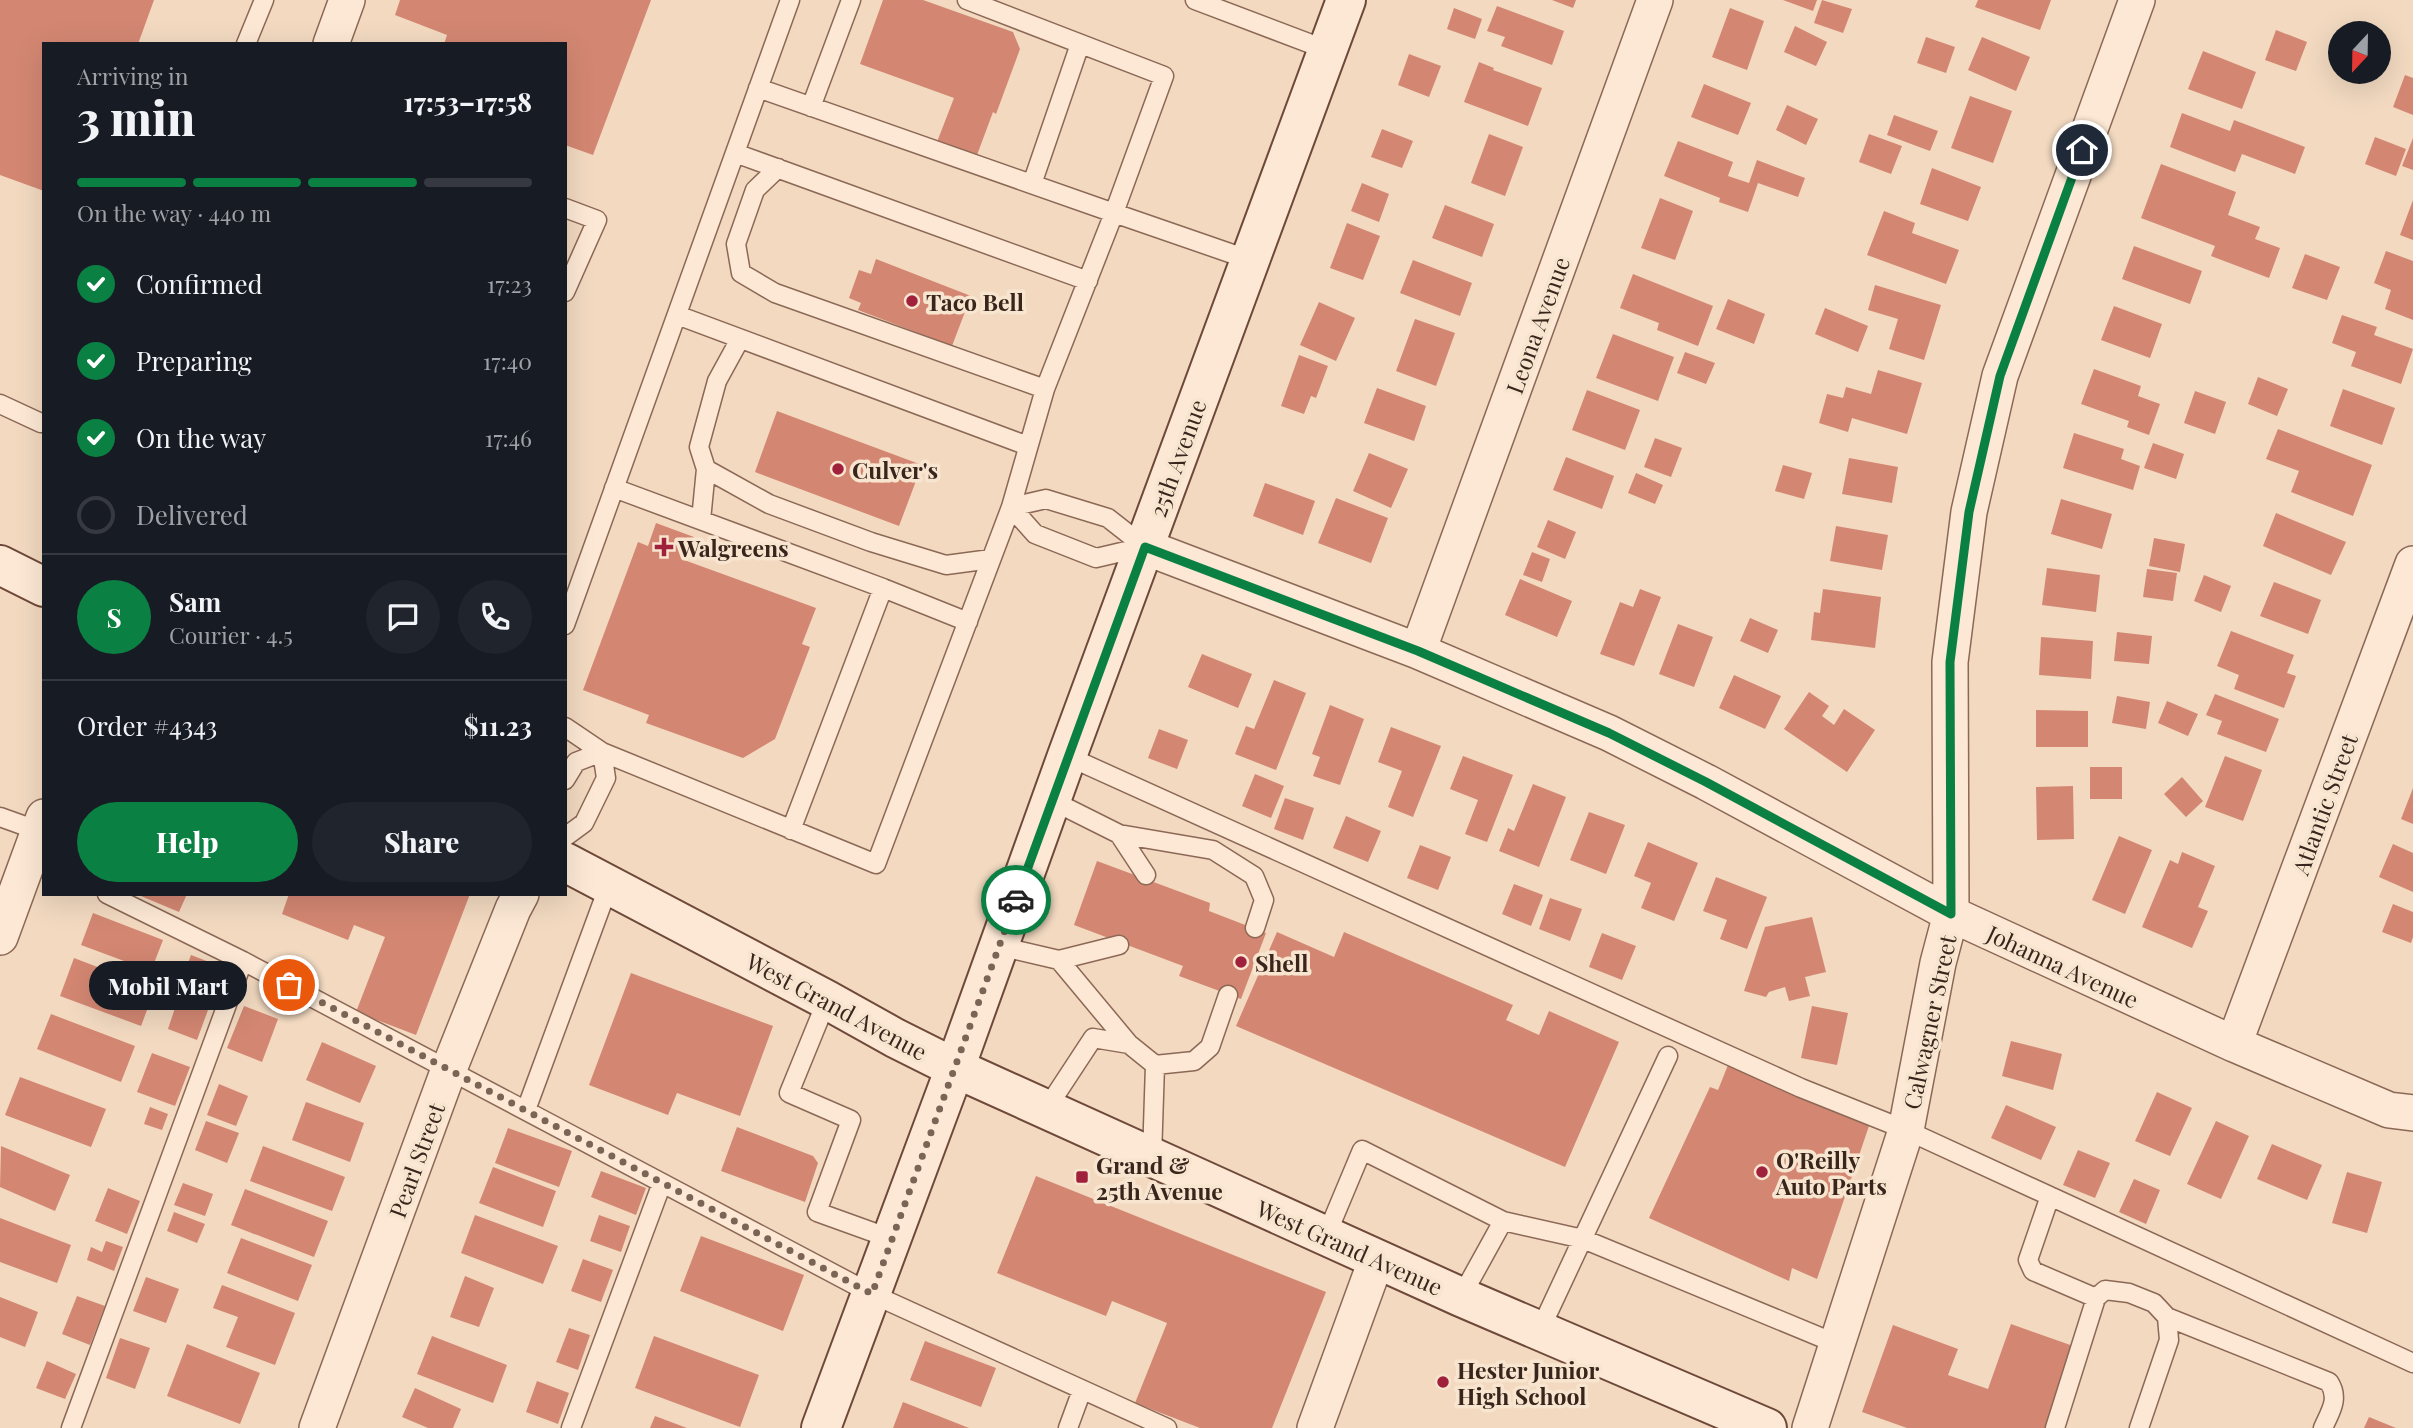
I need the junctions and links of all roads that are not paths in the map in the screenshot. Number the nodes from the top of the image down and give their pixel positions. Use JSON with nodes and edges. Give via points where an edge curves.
{"nodes":[{"id":1,"x":264,"y":0,"type":"edge"},
{"id":2,"x":347,"y":0,"type":"edge"},
{"id":3,"x":790,"y":0,"type":"edge"},
{"id":4,"x":851,"y":0,"type":"edge"},
{"id":5,"x":967,"y":0,"type":"edge"},
{"id":6,"x":1195,"y":0,"type":"edge"},
{"id":7,"x":1346,"y":0,"type":"edge"},
{"id":8,"x":1655,"y":0,"type":"edge"},
{"id":9,"x":2137,"y":0,"type":"edge"},
{"id":10,"x":247,"y":42,"type":"edge"},
{"id":11,"x":332,"y":42,"type":"edge"},
{"id":12,"x":1080,"y":44,"type":"junction"},
{"id":13,"x":1327,"y":50,"type":"junction"},
{"id":14,"x":758,"y":88,"type":"junction"},
{"id":15,"x":811,"y":107,"type":"junction"},
{"id":16,"x":735,"y":153,"type":"junction"},
{"id":17,"x":778,"y":169,"type":"junction"},
{"id":18,"x":1032,"y":184,"type":"junction"},
{"id":19,"x":567,"y":209,"type":"edge"},
{"id":20,"x":1114,"y":213,"type":"junction"},
{"id":21,"x":1250,"y":260,"type":"junction"},
{"id":22,"x":1088,"y":281,"type":"junction"},
{"id":23,"x":567,"y":288,"type":"edge"},
{"id":24,"x":677,"y":315,"type":"junction"},
{"id":25,"x":740,"y":339,"type":"junction"},
{"id":26,"x":1045,"y":389,"type":"junction"},
{"id":27,"x":0,"y":404,"type":"edge"},
{"id":28,"x":42,"y":422,"type":"edge"},
{"id":29,"x":1028,"y":446,"type":"junction"},
{"id":30,"x":706,"y":468,"type":"junction"},
{"id":31,"x":614,"y":488,"type":"junction"},
{"id":32,"x":1010,"y":507,"type":"junction"},
{"id":33,"x":701,"y":520,"type":"junction"},
{"id":34,"x":1145,"y":547,"type":"junction"},
{"id":35,"x":991,"y":559,"type":"junction"},
{"id":36,"x":2413,"y":564,"type":"edge"},
{"id":37,"x":0,"y":565,"type":"edge"},
{"id":38,"x":42,"y":586,"type":"edge"},
{"id":39,"x":883,"y":588,"type":"junction"},
{"id":40,"x":567,"y":619,"type":"edge"},
{"id":41,"x":968,"y":622,"type":"junction"},
{"id":42,"x":1418,"y":651,"type":"junction"},
{"id":43,"x":567,"y":728,"type":"edge"},
{"id":44,"x":602,"y":752,"type":"junction"},
{"id":45,"x":1067,"y":756,"type":"junction"},
{"id":46,"x":567,"y":777,"type":"edge"},
{"id":47,"x":1051,"y":800,"type":"junction"},
{"id":48,"x":0,"y":817,"type":"edge"},
{"id":49,"x":791,"y":830,"type":"junction"},
{"id":50,"x":1119,"y":834,"type":"junction"},
{"id":51,"x":567,"y":836,"type":"edge"},
{"id":52,"x":39,"y":842,"type":"edge"},
{"id":53,"x":567,"y":863,"type":"edge"},
{"id":54,"x":1146,"y":875,"type":"dead end"},
{"id":55,"x":610,"y":885,"type":"junction"},
{"id":56,"x":111,"y":896,"type":"edge"},
{"id":57,"x":521,"y":896,"type":"edge"},
{"id":58,"x":1951,"y":914,"type":"junction"},
{"id":59,"x":1255,"y":928,"type":"dead end"},
{"id":60,"x":0,"y":937,"type":"edge"},
{"id":61,"x":1119,"y":945,"type":"dead end"},
{"id":62,"x":999,"y":946,"type":"junction"},
{"id":63,"x":1059,"y":960,"type":"junction"},
{"id":64,"x":243,"y":961,"type":"junction"},
{"id":65,"x":1228,"y":995,"type":"dead end"},
{"id":66,"x":827,"y":1000,"type":"junction"},
{"id":67,"x":1129,"y":1044,"type":"junction"},
{"id":68,"x":2234,"y":1044,"type":"junction"},
{"id":69,"x":1668,"y":1056,"type":"dead end"},
{"id":70,"x":1155,"y":1065,"type":"junction"},
{"id":71,"x":955,"y":1068,"type":"junction"},
{"id":72,"x":449,"y":1069,"type":"junction"},
{"id":73,"x":1047,"y":1108,"type":"junction"},
{"id":74,"x":526,"y":1110,"type":"junction"},
{"id":75,"x":2413,"y":1113,"type":"edge"},
{"id":76,"x":1906,"y":1130,"type":"junction"},
{"id":77,"x":1152,"y":1157,"type":"junction"},
{"id":78,"x":662,"y":1183,"type":"junction"},
{"id":79,"x":2050,"y":1196,"type":"junction"},
{"id":80,"x":1503,"y":1221,"type":"junction"},
{"id":81,"x":1326,"y":1236,"type":"junction"},
{"id":82,"x":892,"y":1239,"type":"junction"},
{"id":83,"x":1583,"y":1240,"type":"junction"},
{"id":84,"x":1377,"y":1258,"type":"junction"},
{"id":85,"x":872,"y":1294,"type":"junction"},
{"id":86,"x":1461,"y":1297,"type":"junction"},
{"id":87,"x":2096,"y":1298,"type":"junction"},
{"id":88,"x":2167,"y":1317,"type":"junction"},
{"id":89,"x":1540,"y":1331,"type":"junction"},
{"id":90,"x":1837,"y":1345,"type":"junction"},
{"id":91,"x":2413,"y":1363,"type":"edge"},
{"id":92,"x":1082,"y":1390,"type":"junction"},
{"id":93,"x":71,"y":1428,"type":"edge"},
{"id":94,"x":317,"y":1428,"type":"edge"},
{"id":95,"x":570,"y":1428,"type":"edge"},
{"id":96,"x":821,"y":1428,"type":"edge"},
{"id":97,"x":1068,"y":1428,"type":"edge"},
{"id":98,"x":1167,"y":1428,"type":"edge"},
{"id":99,"x":1315,"y":1428,"type":"edge"},
{"id":100,"x":1767,"y":1428,"type":"edge"},
{"id":101,"x":1810,"y":1428,"type":"edge"},
{"id":102,"x":2055,"y":1428,"type":"edge"},
{"id":103,"x":2139,"y":1428,"type":"edge"},
{"id":104,"x":2323,"y":1428,"type":"edge"}],
"edges":[{"from":1,"to":10,"type":"lane"},
{"from":2,"to":11,"type":"street"},
{"from":3,"to":14,"type":"lane"},
{"from":4,"to":15,"type":"lane"},
{"from":5,"to":12,"type":"lane"},
{"from":6,"to":13,"type":"lane"},
{"from":7,"to":13,"type":"main road","name":"25th Avenue"},
{"from":8,"to":42,"type":"street","name":"Leona Avenue"},
{"from":9,"to":58,"type":"street","name":"Calwagner Street","via":[[2000,376],[1969,512],[1950,662]]},
{"from":12,"to":18,"type":"lane"},
{"from":12,"to":20,"type":"lane","via":[[1164,76]]},
{"from":13,"to":21,"type":"main road","name":"25th Avenue"},
{"from":14,"to":15,"type":"lane"},
{"from":14,"to":16,"type":"lane"},
{"from":15,"to":18,"type":"lane"},
{"from":16,"to":17,"type":"lane"},
{"from":16,"to":24,"type":"lane"},
{"from":17,"to":22,"type":"lane"},
{"from":17,"to":26,"type":"lane","via":[[755,190],[736,244],[741,272],[775,293]]},
{"from":18,"to":20,"type":"lane"},
{"from":19,"to":23,"type":"lane","via":[[597,220]]},
{"from":20,"to":21,"type":"lane"},
{"from":20,"to":22,"type":"lane"},
{"from":21,"to":34,"type":"main road","name":"25th Avenue"},
{"from":22,"to":26,"type":"lane"},
{"from":24,"to":25,"type":"lane"},
{"from":24,"to":31,"type":"lane"},
{"from":25,"to":29,"type":"lane"},
{"from":25,"to":30,"type":"lane","via":[[717,381],[699,447]]},
{"from":26,"to":29,"type":"lane"},
{"from":27,"to":28,"type":"lane"},
{"from":29,"to":32,"type":"lane"},
{"from":30,"to":33,"type":"lane"},
{"from":30,"to":35,"type":"lane","via":[[769,504],[871,542],[946,565]]},
{"from":31,"to":33,"type":"lane"},
{"from":31,"to":40,"type":"lane"},
{"from":32,"to":34,"type":"lane","via":[[1046,499],[1108,518]]},
{"from":32,"to":34,"type":"lane","via":[[1035,534],[1096,558]]},
{"from":32,"to":35,"type":"lane"},
{"from":33,"to":39,"type":"lane"},
{"from":34,"to":42,"type":"street","name":"Johanna Avenue"},
{"from":34,"to":45,"type":"main road","name":"25th Avenue"},
{"from":35,"to":41,"type":"lane"},
{"from":36,"to":68,"type":"street","name":"Atlantic Street"},
{"from":37,"to":38,"type":"main road"},
{"from":39,"to":41,"type":"lane"},
{"from":39,"to":49,"type":"lane"},
{"from":41,"to":49,"type":"lane","via":[[876,864]]},
{"from":42,"to":58,"type":"street","name":"Johanna Avenue","via":[[1609,733]]},
{"from":43,"to":44,"type":"lane"},
{"from":44,"to":46,"type":"lane","via":[[576,762]]},
{"from":44,"to":49,"type":"lane"},
{"from":44,"to":51,"type":"lane","via":[[606,778],[584,823]]},
{"from":45,"to":47,"type":"main road","name":"25th Avenue"},
{"from":45,"to":76,"type":"lane","via":[[1788,1082]]},
{"from":47,"to":50,"type":"lane"},
{"from":47,"to":62,"type":"main road","name":"25th Avenue"},
{"from":48,"to":52,"type":"lane"},
{"from":50,"to":54,"type":"lane"},
{"from":50,"to":59,"type":"lane","via":[[1213,850],[1254,876],[1264,900]]},
{"from":52,"to":60,"type":"street"},
{"from":53,"to":55,"type":"main road","name":"West Grand Avenue"},
{"from":55,"to":66,"type":"main road","name":"West Grand Avenue"},
{"from":55,"to":74,"type":"lane"},
{"from":56,"to":64,"type":"lane"},
{"from":57,"to":72,"type":"street","name":"Pearl Street"},
{"from":58,"to":68,"type":"street","name":"Johanna Avenue"},
{"from":58,"to":76,"type":"street","name":"Calwagner Street"},
{"from":61,"to":63,"type":"lane"},
{"from":62,"to":63,"type":"lane"},
{"from":62,"to":71,"type":"main road","name":"25th Avenue"},
{"from":63,"to":67,"type":"lane"},
{"from":64,"to":72,"type":"lane"},
{"from":64,"to":93,"type":"lane"},
{"from":65,"to":70,"type":"lane","via":[[1210,1048],[1194,1061]]},
{"from":66,"to":71,"type":"main road","name":"West Grand Avenue"},
{"from":66,"to":82,"type":"lane","via":[[789,1093],[851,1120],[817,1212]]},
{"from":67,"to":70,"type":"lane"},
{"from":67,"to":73,"type":"lane","via":[[1093,1038]]},
{"from":68,"to":75,"type":"street","name":"Johanna Avenue","via":[[2389,1110]]},
{"from":69,"to":83,"type":"lane"},
{"from":70,"to":77,"type":"lane"},
{"from":71,"to":73,"type":"main road","name":"West Grand Avenue"},
{"from":71,"to":82,"type":"main road","name":"25th Avenue"},
{"from":72,"to":74,"type":"lane"},
{"from":72,"to":94,"type":"street","name":"Pearl Street"},
{"from":73,"to":77,"type":"main road","name":"West Grand Avenue"},
{"from":74,"to":78,"type":"lane"},
{"from":76,"to":79,"type":"lane"},
{"from":76,"to":90,"type":"street","name":"Calwagner Street"},
{"from":77,"to":81,"type":"main road","name":"West Grand Avenue"},
{"from":78,"to":85,"type":"lane"},
{"from":78,"to":95,"type":"lane"},
{"from":79,"to":87,"type":"lane","via":[[2029,1266]]},
{"from":79,"to":91,"type":"lane"},
{"from":80,"to":81,"type":"lane","via":[[1362,1150]]},
{"from":80,"to":83,"type":"lane"},
{"from":80,"to":86,"type":"lane"},
{"from":81,"to":84,"type":"main road","name":"West Grand Avenue"},
{"from":82,"to":85,"type":"main road","name":"25th Avenue"},
{"from":83,"to":89,"type":"lane"},
{"from":83,"to":90,"type":"lane"},
{"from":84,"to":86,"type":"main road","name":"West Grand Avenue"},
{"from":84,"to":99,"type":"street"},
{"from":85,"to":92,"type":"lane"},
{"from":85,"to":96,"type":"main road","name":"25th Avenue"},
{"from":86,"to":89,"type":"main road","name":"West Grand Avenue"},
{"from":87,"to":88,"type":"lane","via":[[2105,1290],[2130,1293],[2154,1303]]},
{"from":87,"to":102,"type":"lane"},
{"from":88,"to":103,"type":"lane","via":[[2169,1340]]},
{"from":88,"to":104,"type":"lane","via":[[2329,1382],[2335,1394]]},
{"from":89,"to":100,"type":"main road","name":"West Grand Avenue"},
{"from":90,"to":101,"type":"street","name":"Calwagner Street"},
{"from":92,"to":97,"type":"lane"},
{"from":92,"to":98,"type":"lane"}]}
